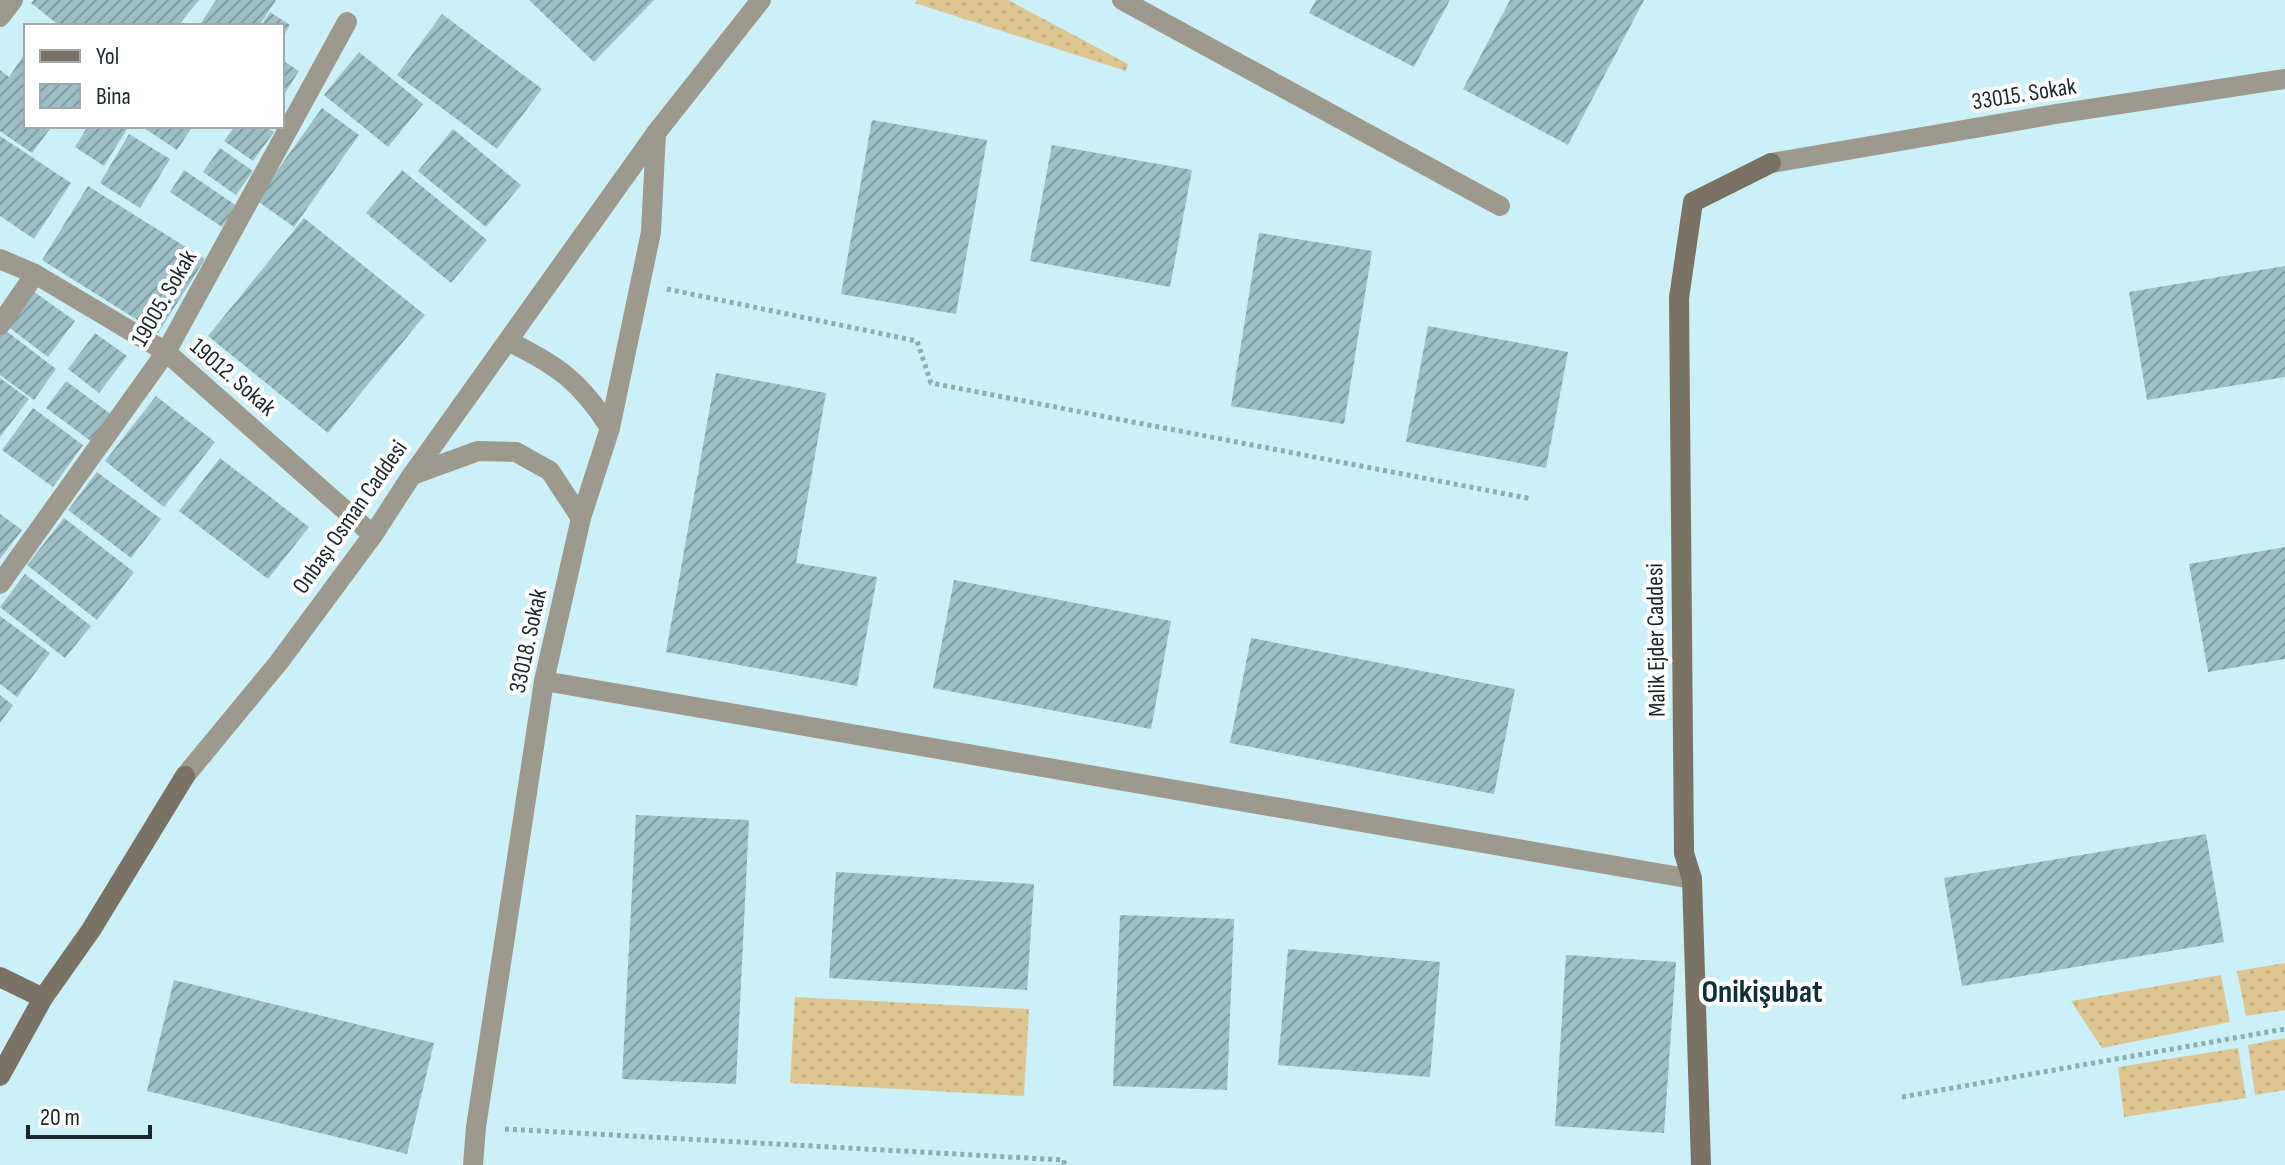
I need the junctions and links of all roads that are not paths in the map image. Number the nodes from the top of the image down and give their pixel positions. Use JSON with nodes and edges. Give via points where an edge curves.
{"nodes":[{"id":1,"x":13,"y":0,"type":"edge"},
{"id":2,"x":761,"y":0,"type":"edge"},
{"id":3,"x":1122,"y":0,"type":"edge"},
{"id":4,"x":0,"y":17,"type":"edge"},
{"id":5,"x":347,"y":22,"type":"dead end"},
{"id":6,"x":2285,"y":79,"type":"edge"},
{"id":7,"x":656,"y":133,"type":"junction"},
{"id":8,"x":1771,"y":163,"type":"joint"},
{"id":9,"x":1500,"y":206,"type":"dead end"},
{"id":10,"x":0,"y":259,"type":"edge"},
{"id":11,"x":35,"y":274,"type":"junction"},
{"id":12,"x":0,"y":325,"type":"edge"},
{"id":13,"x":508,"y":341,"type":"junction"},
{"id":14,"x":166,"y":352,"type":"junction"},
{"id":15,"x":610,"y":428,"type":"junction"},
{"id":16,"x":412,"y":475,"type":"junction"},
{"id":17,"x":581,"y":518,"type":"junction"},
{"id":18,"x":373,"y":535,"type":"junction"},
{"id":19,"x":0,"y":584,"type":"edge"},
{"id":20,"x":544,"y":681,"type":"junction"},
{"id":21,"x":185,"y":776,"type":"joint"},
{"id":22,"x":1692,"y":879,"type":"junction"},
{"id":23,"x":0,"y":977,"type":"edge"},
{"id":24,"x":43,"y":998,"type":"junction"},
{"id":25,"x":1,"y":1069,"type":"edge"},
{"id":26,"x":473,"y":1165,"type":"edge"},
{"id":27,"x":1701,"y":1165,"type":"edge"}],
"edges":[{"from":1,"to":4,"type":"street"},
{"from":2,"to":7,"type":"street","name":"Onbaşı Osman Caddesi"},
{"from":3,"to":9,"type":"street"},
{"from":5,"to":14,"type":"street","name":"19005. Sokak"},
{"from":6,"to":8,"type":"street","name":"33015. Sokak"},
{"from":7,"to":13,"type":"street","name":"Onbaşı Osman Caddesi"},
{"from":7,"to":15,"type":"street","name":"33018. Sokak","via":[[651,232]]},
{"from":8,"to":22,"type":"main road","name":"Malik Ejder Caddesi","via":[[1693,202],[1679,298],[1684,853]]},
{"from":10,"to":11,"type":"street","name":"19012. Sokak"},
{"from":11,"to":12,"type":"street"},
{"from":11,"to":14,"type":"street","name":"19012. Sokak"},
{"from":13,"to":15,"type":"street","via":[[565,373],[591,398]]},
{"from":13,"to":16,"type":"street","name":"Onbaşı Osman Caddesi"},
{"from":14,"to":18,"type":"street","name":"19012. Sokak"},
{"from":14,"to":19,"type":"street","name":"19005. Sokak"},
{"from":15,"to":17,"type":"street","name":"33018. Sokak"},
{"from":16,"to":17,"type":"street","via":[[478,451],[516,452],[550,471]]},
{"from":16,"to":18,"type":"street","name":"Onbaşı Osman Caddesi"},
{"from":17,"to":20,"type":"street","name":"33018. Sokak"},
{"from":18,"to":21,"type":"street","name":"Onbaşı Osman Caddesi"},
{"from":20,"to":22,"type":"street"},
{"from":20,"to":26,"type":"street","name":"33018. Sokak"},
{"from":21,"to":24,"type":"main road","name":"Onbaşı Osman Caddesi"},
{"from":22,"to":27,"type":"main road","name":"Malik Ejder Caddesi"},
{"from":23,"to":24,"type":"main road"},
{"from":24,"to":25,"type":"main road","name":"Onbaşı Osman Caddesi"}]}
